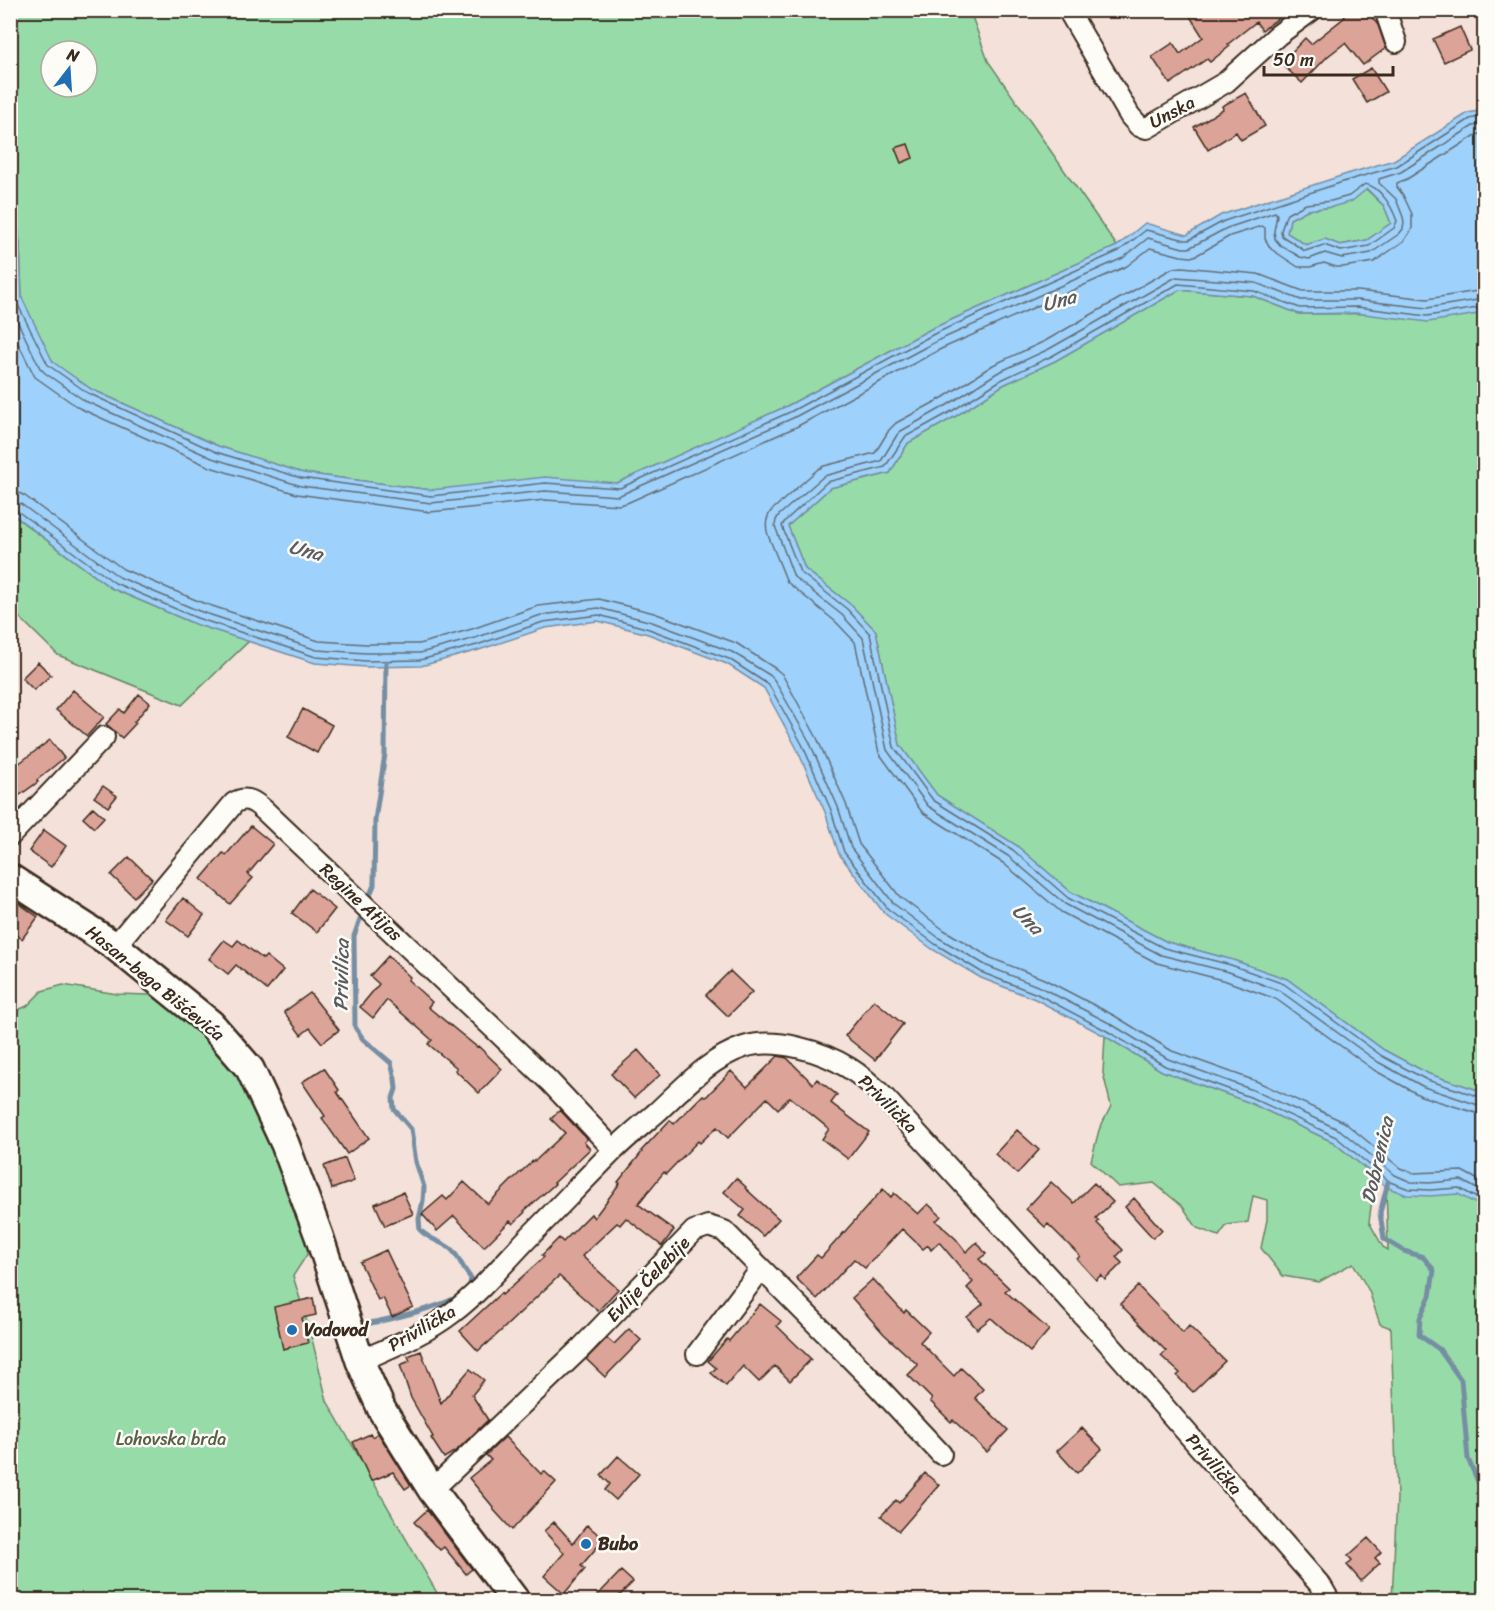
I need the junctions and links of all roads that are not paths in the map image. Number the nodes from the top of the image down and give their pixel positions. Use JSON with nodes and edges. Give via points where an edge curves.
{"nodes":[{"id":1,"x":1068,"y":10,"type":"edge"},
{"id":2,"x":1312,"y":10,"type":"edge"},
{"id":3,"x":1385,"y":10,"type":"edge"},
{"id":4,"x":1396,"y":42,"type":"dead end"},
{"id":5,"x":104,"y":737,"type":"dead end"},
{"id":6,"x":10,"y":836,"type":"edge"},
{"id":7,"x":10,"y":878,"type":"edge"},
{"id":8,"x":115,"y":946,"type":"junction"},
{"id":9,"x":614,"y":1150,"type":"junction"},
{"id":10,"x":761,"y":1269,"type":"junction"},
{"id":11,"x":697,"y":1354,"type":"dead end"},
{"id":12,"x":360,"y":1361,"type":"junction"},
{"id":13,"x":941,"y":1454,"type":"dead end"},
{"id":14,"x":432,"y":1490,"type":"junction"},
{"id":15,"x":515,"y":1600,"type":"edge"},
{"id":16,"x":1329,"y":1600,"type":"edge"}],
"edges":[{"from":1,"to":2,"type":"street","name":"Unska","via":[[1130,116],[1139,126],[1148,128],[1226,82]]},
{"from":3,"to":4,"type":"street"},
{"from":5,"to":6,"type":"street"},
{"from":7,"to":8,"type":"street","name":"Hasan-bega Bišćevića"},
{"from":8,"to":9,"type":"street","name":"Regine Atijas","via":[[234,804],[248,799],[274,819],[541,1073]]},
{"from":8,"to":12,"type":"street","name":"Hasan-bega Bišćevića","via":[[211,1024],[250,1069],[319,1236]]},
{"from":9,"to":12,"type":"street","name":"Privilička","via":[[454,1312]]},
{"from":9,"to":16,"type":"street","name":"Privilička","via":[[704,1070],[746,1046],[785,1045],[847,1066],[884,1097],[1102,1337],[1321,1586]]},
{"from":10,"to":11,"type":"street"},
{"from":10,"to":13,"type":"street","name":"Evlije Čelebije"},
{"from":10,"to":14,"type":"street","name":"Evlije Čelebije","via":[[724,1232],[708,1226],[694,1231],[581,1348]]},
{"from":12,"to":14,"type":"street","via":[[382,1410]]},
{"from":14,"to":15,"type":"street"}]}
